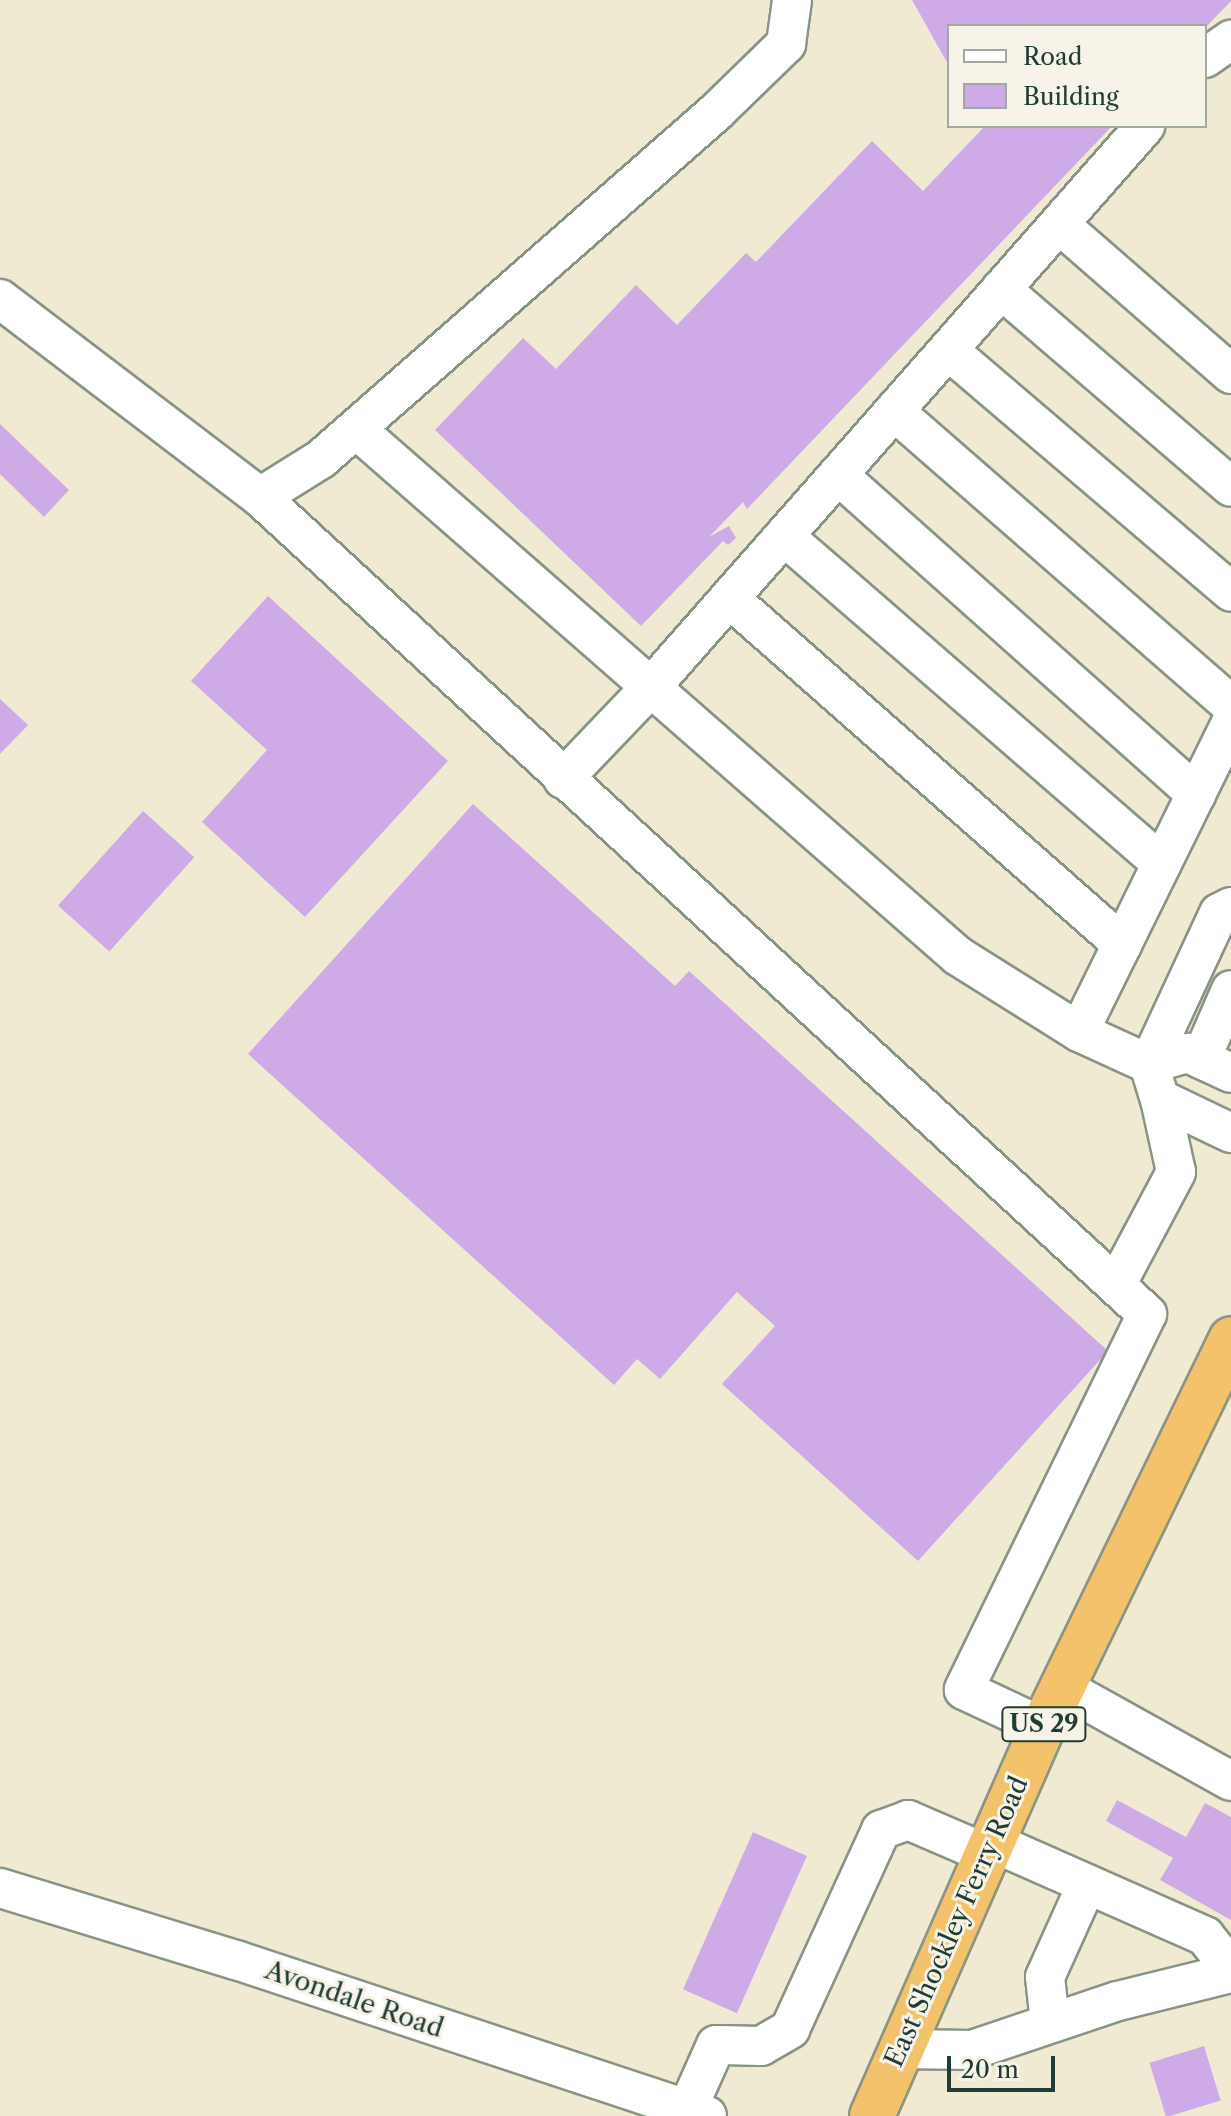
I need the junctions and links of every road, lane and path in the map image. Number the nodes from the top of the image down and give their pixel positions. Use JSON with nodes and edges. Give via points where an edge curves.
{"nodes":[{"id":1,"x":792,"y":0,"type":"edge"},
{"id":2,"x":1231,"y":40,"type":"edge"},
{"id":3,"x":1207,"y":57,"type":"edge"},
{"id":4,"x":1143,"y":128,"type":"edge"},
{"id":5,"x":1059,"y":224,"type":"junction"},
{"id":6,"x":1001,"y":289,"type":"junction"},
{"id":7,"x":0,"y":299,"type":"edge"},
{"id":8,"x":948,"y":350,"type":"junction"},
{"id":9,"x":1231,"y":374,"type":"edge"},
{"id":10,"x":894,"y":411,"type":"junction"},
{"id":11,"x":356,"y":429,"type":"junction"},
{"id":12,"x":838,"y":475,"type":"junction"},
{"id":13,"x":1231,"y":487,"type":"edge"},
{"id":14,"x":260,"y":497,"type":"junction"},
{"id":15,"x":784,"y":536,"type":"junction"},
{"id":16,"x":1231,"y":592,"type":"edge"},
{"id":17,"x":729,"y":598,"type":"junction"},
{"id":18,"x":651,"y":687,"type":"junction"},
{"id":19,"x":1231,"y":705,"type":"edge"},
{"id":20,"x":1231,"y":723,"type":"edge"},
{"id":21,"x":1213,"y":778,"type":"edge"},
{"id":22,"x":563,"y":779,"type":"junction"},
{"id":23,"x":1162,"y":864,"type":"junction"},
{"id":24,"x":1231,"y":907,"type":"edge"},
{"id":25,"x":1122,"y":944,"type":"junction"},
{"id":26,"x":1231,"y":990,"type":"edge"},
{"id":27,"x":1079,"y":1032,"type":"junction"},
{"id":28,"x":1149,"y":1064,"type":"junction"},
{"id":29,"x":1216,"y":1066,"type":"edge"},
{"id":30,"x":1160,"y":1099,"type":"junction"},
{"id":31,"x":1231,"y":1133,"type":"edge"},
{"id":32,"x":1116,"y":1285,"type":"junction"},
{"id":33,"x":1231,"y":1339,"type":"edge"},
{"id":34,"x":1062,"y":1687,"type":"junction"},
{"id":35,"x":1043,"y":1727,"type":"junction"},
{"id":36,"x":1231,"y":1781,"type":"edge"},
{"id":37,"x":989,"y":1848,"type":"junction"},
{"id":38,"x":1087,"y":1884,"type":"junction"},
{"id":39,"x":0,"y":1888,"type":"edge"},
{"id":40,"x":1231,"y":1971,"type":"edge"},
{"id":41,"x":1050,"y":2023,"type":"junction"},
{"id":42,"x":900,"y":2049,"type":"junction"},
{"id":43,"x":697,"y":2113,"type":"edge"},
{"id":44,"x":872,"y":2116,"type":"edge"}],
"edges":[{"from":1,"to":11,"type":"street","via":[[786,44]]},
{"from":2,"to":3,"type":"street"},
{"from":4,"to":5,"type":"street"},
{"from":5,"to":6,"type":"street"},
{"from":5,"to":9,"type":"street"},
{"from":6,"to":8,"type":"street"},
{"from":6,"to":13,"type":"street"},
{"from":7,"to":14,"type":"street"},
{"from":8,"to":10,"type":"street"},
{"from":8,"to":16,"type":"street"},
{"from":10,"to":12,"type":"street"},
{"from":10,"to":19,"type":"street"},
{"from":11,"to":14,"type":"street","via":[[321,459]]},
{"from":11,"to":18,"type":"street"},
{"from":12,"to":15,"type":"street"},
{"from":12,"to":21,"type":"street"},
{"from":14,"to":22,"type":"street"},
{"from":15,"to":17,"type":"street"},
{"from":15,"to":23,"type":"street"},
{"from":17,"to":18,"type":"street"},
{"from":17,"to":25,"type":"street"},
{"from":18,"to":22,"type":"street"},
{"from":18,"to":27,"type":"street","via":[[958,956]]},
{"from":20,"to":21,"type":"street"},
{"from":21,"to":23,"type":"street"},
{"from":22,"to":32,"type":"street"},
{"from":23,"to":25,"type":"street"},
{"from":24,"to":28,"type":"street","via":[[1219,913]]},
{"from":25,"to":27,"type":"street"},
{"from":26,"to":29,"type":"street"},
{"from":27,"to":28,"type":"street"},
{"from":28,"to":29,"type":"street","via":[[1188,1053]]},
{"from":28,"to":30,"type":"street"},
{"from":30,"to":31,"type":"street"},
{"from":30,"to":32,"type":"street","via":[[1176,1172]]},
{"from":32,"to":35,"type":"street","via":[[1147,1314],[964,1690]]},
{"from":33,"to":34,"type":"highway","name":"East Shockley Ferry Road","number":"US 29"},
{"from":34,"to":35,"type":"highway","name":"East Shockley Ferry Road","number":"US 29"},
{"from":34,"to":36,"type":"street"},
{"from":35,"to":37,"type":"highway","name":"East Shockley Ferry Road","number":"US 29"},
{"from":37,"to":38,"type":"street"},
{"from":37,"to":42,"type":"highway","name":"East Shockley Ferry Road","number":"US 29"},
{"from":37,"to":43,"type":"street","via":[[908,1820],[881,1830],[790,2029],[761,2046],[716,2045]]},
{"from":38,"to":40,"type":"street","via":[[1205,1936]]},
{"from":38,"to":41,"type":"street","via":[[1045,1977]]},
{"from":39,"to":43,"type":"street","name":"Avondale Road"},
{"from":40,"to":41,"type":"street"},
{"from":41,"to":42,"type":"street","via":[[972,2050]]},
{"from":42,"to":44,"type":"highway","name":"East Shockley Ferry Road","number":"US 29"}]}
